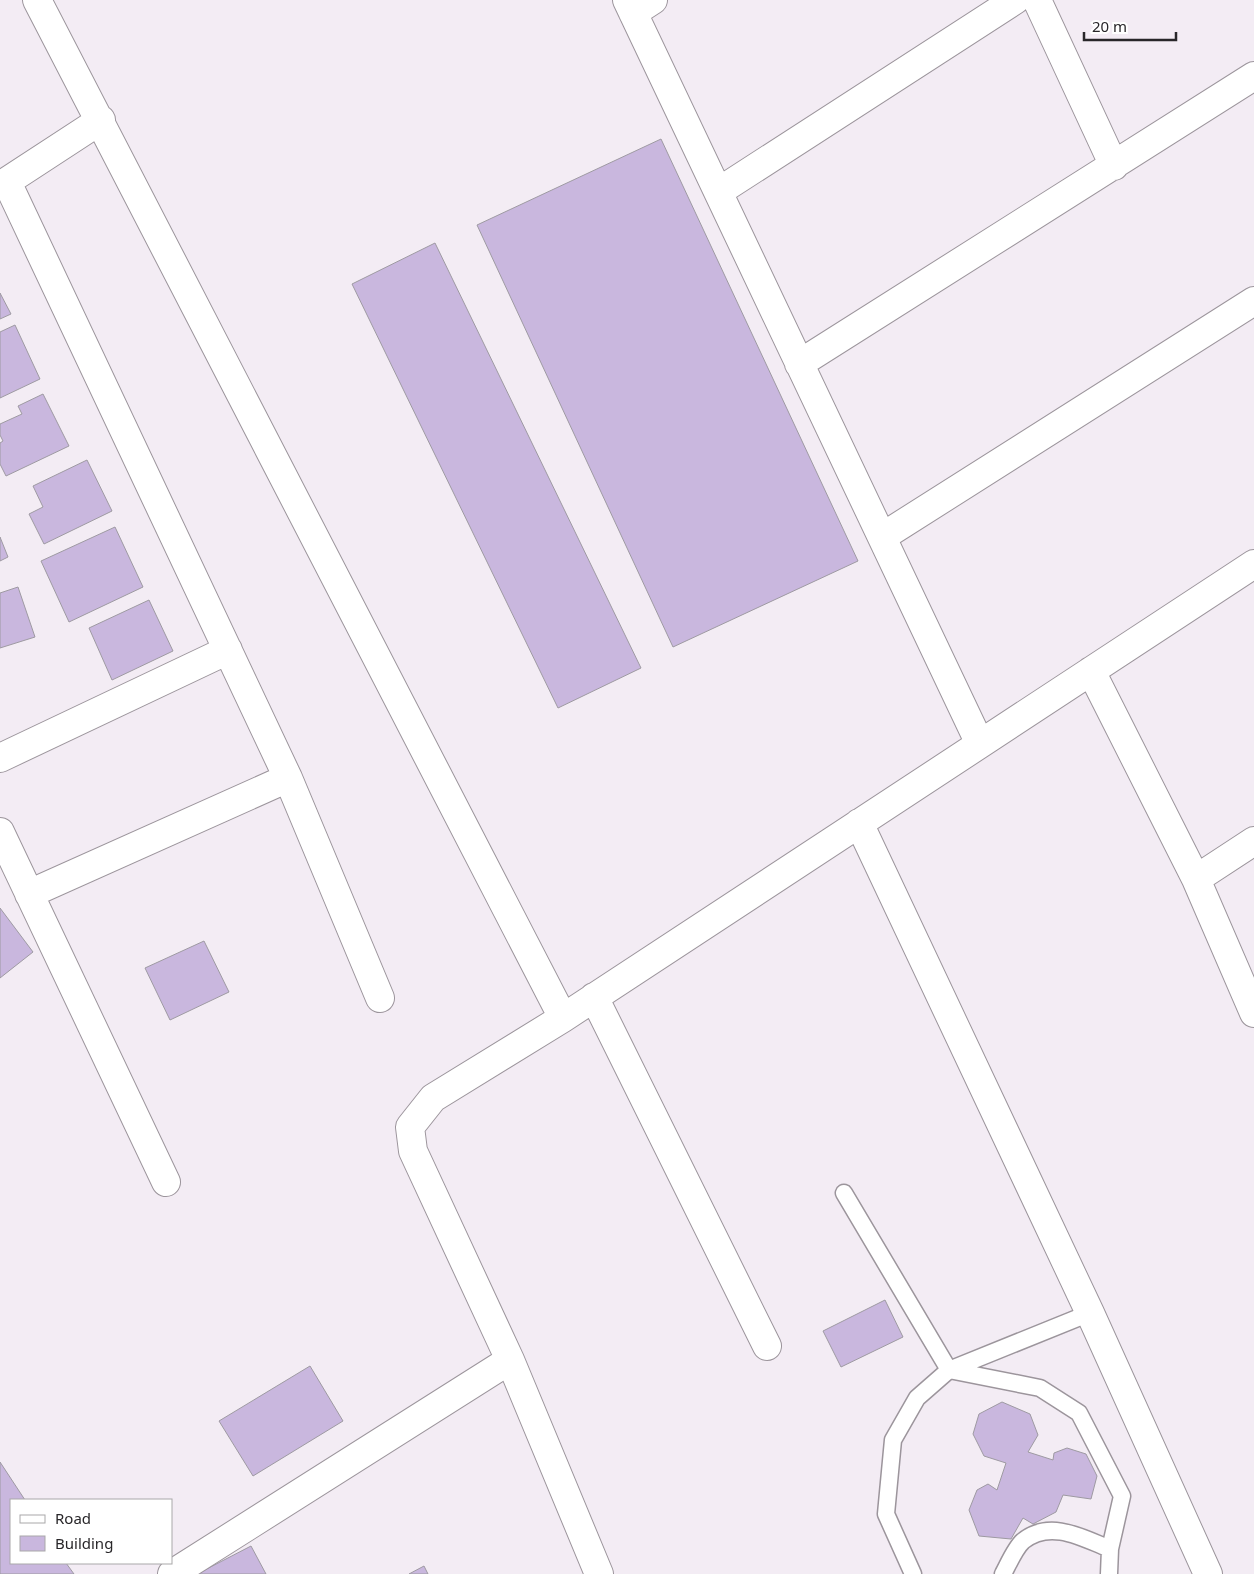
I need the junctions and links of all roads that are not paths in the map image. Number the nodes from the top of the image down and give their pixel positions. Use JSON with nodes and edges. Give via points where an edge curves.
{"nodes":[{"id":1,"x":37,"y":0,"type":"edge"},
{"id":2,"x":1015,"y":0,"type":"edge"},
{"id":3,"x":1037,"y":0,"type":"edge"},
{"id":4,"x":637,"y":4,"type":"edge"},
{"id":5,"x":1254,"y":76,"type":"edge"},
{"id":6,"x":101,"y":120,"type":"junction"},
{"id":7,"x":1114,"y":166,"type":"junction"},
{"id":8,"x":3,"y":184,"type":"edge"},
{"id":9,"x":718,"y":192,"type":"junction"},
{"id":10,"x":1254,"y":301,"type":"edge"},
{"id":11,"x":799,"y":364,"type":"junction"},
{"id":12,"x":882,"y":538,"type":"junction"},
{"id":13,"x":1254,"y":564,"type":"edge"},
{"id":14,"x":228,"y":650,"type":"junction"},
{"id":15,"x":1091,"y":670,"type":"junction"},
{"id":16,"x":980,"y":744,"type":"junction"},
{"id":17,"x":0,"y":758,"type":"edge"},
{"id":18,"x":288,"y":778,"type":"junction"},
{"id":19,"x":859,"y":823,"type":"junction"},
{"id":20,"x":0,"y":832,"type":"edge"},
{"id":21,"x":1254,"y":842,"type":"edge"},
{"id":22,"x":1196,"y":879,"type":"junction"},
{"id":23,"x":29,"y":894,"type":"junction"},
{"id":24,"x":594,"y":997,"type":"junction"},
{"id":25,"x":380,"y":998,"type":"dead end"},
{"id":26,"x":1254,"y":1013,"type":"edge"},
{"id":27,"x":564,"y":1018,"type":"junction"},
{"id":28,"x":166,"y":1182,"type":"dead end"},
{"id":29,"x":844,"y":1193,"type":"dead end"},
{"id":30,"x":1090,"y":1313,"type":"junction"},
{"id":31,"x":767,"y":1346,"type":"dead end"},
{"id":32,"x":510,"y":1360,"type":"junction"},
{"id":33,"x":949,"y":1370,"type":"junction"},
{"id":34,"x":1110,"y":1549,"type":"junction"},
{"id":35,"x":596,"y":1573,"type":"edge"},
{"id":36,"x":172,"y":1574,"type":"edge"},
{"id":37,"x":913,"y":1574,"type":"edge"},
{"id":38,"x":1003,"y":1574,"type":"edge"},
{"id":39,"x":1108,"y":1574,"type":"edge"},
{"id":40,"x":1208,"y":1574,"type":"edge"}],
"edges":[{"from":1,"to":6,"type":"street"},
{"from":2,"to":9,"type":"street"},
{"from":3,"to":7,"type":"street"},
{"from":4,"to":9,"type":"street"},
{"from":5,"to":7,"type":"street"},
{"from":6,"to":8,"type":"street"},
{"from":6,"to":27,"type":"street"},
{"from":7,"to":11,"type":"street"},
{"from":8,"to":14,"type":"street"},
{"from":9,"to":11,"type":"street"},
{"from":10,"to":12,"type":"street"},
{"from":11,"to":12,"type":"street"},
{"from":12,"to":16,"type":"street"},
{"from":13,"to":15,"type":"street"},
{"from":14,"to":17,"type":"street"},
{"from":14,"to":18,"type":"street"},
{"from":15,"to":16,"type":"street"},
{"from":15,"to":22,"type":"street"},
{"from":16,"to":19,"type":"street"},
{"from":18,"to":23,"type":"street"},
{"from":18,"to":25,"type":"street"},
{"from":19,"to":24,"type":"street"},
{"from":19,"to":30,"type":"street"},
{"from":20,"to":23,"type":"street"},
{"from":21,"to":22,"type":"street"},
{"from":22,"to":26,"type":"street"},
{"from":23,"to":28,"type":"street"},
{"from":24,"to":27,"type":"street"},
{"from":24,"to":31,"type":"street"},
{"from":27,"to":32,"type":"street","via":[[433,1098],[410,1127],[413,1152]]},
{"from":29,"to":33,"type":"lane"},
{"from":30,"to":33,"type":"lane"},
{"from":30,"to":40,"type":"street"},
{"from":32,"to":35,"type":"street"},
{"from":32,"to":36,"type":"street"},
{"from":33,"to":34,"type":"lane","via":[[1040,1388],[1079,1413],[1122,1496]]},
{"from":33,"to":37,"type":"lane","via":[[917,1398],[893,1440],[886,1514]]},
{"from":34,"to":38,"type":"lane","via":[[1060,1530],[1044,1531],[1022,1542]]},
{"from":34,"to":39,"type":"lane"}]}
